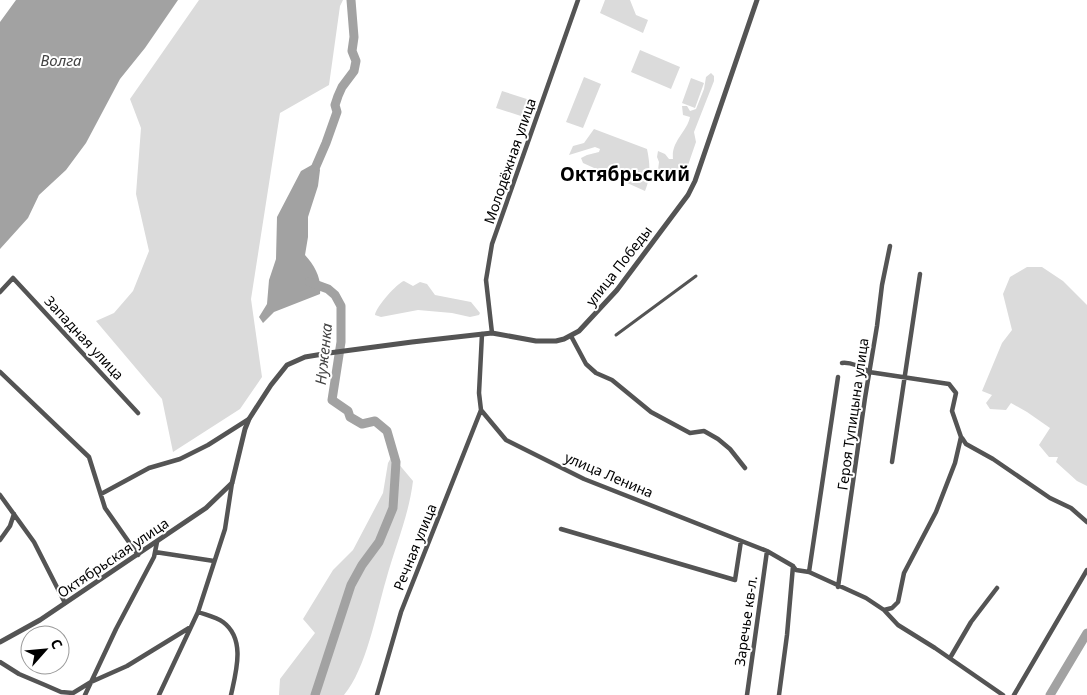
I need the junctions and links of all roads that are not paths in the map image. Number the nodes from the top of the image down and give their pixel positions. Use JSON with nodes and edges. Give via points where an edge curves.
{"nodes":[{"id":1,"x":578,"y":0,"type":"edge"},
{"id":2,"x":757,"y":0,"type":"edge"},
{"id":3,"x":890,"y":246,"type":"dead end"},
{"id":4,"x":920,"y":274,"type":"dead end"},
{"id":5,"x":696,"y":276,"type":"dead end"},
{"id":6,"x":0,"y":292,"type":"edge"},
{"id":7,"x":492,"y":333,"type":"junction"},
{"id":8,"x":482,"y":334,"type":"junction"},
{"id":9,"x":616,"y":335,"type":"dead end"},
{"id":10,"x":571,"y":336,"type":"junction"},
{"id":11,"x":842,"y":363,"type":"dead end"},
{"id":12,"x":0,"y":372,"type":"edge"},
{"id":13,"x":870,"y":372,"type":"junction"},
{"id":14,"x":838,"y":377,"type":"dead end"},
{"id":15,"x":906,"y":378,"type":"junction"},
{"id":16,"x":482,"y":410,"type":"junction"},
{"id":17,"x":138,"y":413,"type":"dead end"},
{"id":18,"x":249,"y":419,"type":"junction"},
{"id":19,"x":961,"y":437,"type":"junction"},
{"id":20,"x":892,"y":462,"type":"dead end"},
{"id":21,"x":745,"y":468,"type":"dead end"},
{"id":22,"x":232,"y":483,"type":"junction"},
{"id":23,"x":101,"y":494,"type":"junction"},
{"id":24,"x":0,"y":495,"type":"edge"},
{"id":25,"x":14,"y":514,"type":"junction"},
{"id":26,"x":1087,"y":522,"type":"edge"},
{"id":27,"x":562,"y":530,"type":"dead end"},
{"id":28,"x":0,"y":540,"type":"edge"},
{"id":29,"x":741,"y":541,"type":"junction"},
{"id":30,"x":157,"y":542,"type":"junction"},
{"id":31,"x":767,"y":550,"type":"junction"},
{"id":32,"x":155,"y":552,"type":"junction"},
{"id":33,"x":138,"y":556,"type":"junction"},
{"id":34,"x":214,"y":561,"type":"junction"},
{"id":35,"x":793,"y":566,"type":"junction"},
{"id":36,"x":1087,"y":570,"type":"edge"},
{"id":37,"x":809,"y":572,"type":"junction"},
{"id":38,"x":838,"y":587,"type":"junction"},
{"id":39,"x":997,"y":588,"type":"dead end"},
{"id":40,"x":65,"y":604,"type":"junction"},
{"id":41,"x":884,"y":610,"type":"junction"},
{"id":42,"x":198,"y":612,"type":"junction"},
{"id":43,"x":190,"y":627,"type":"junction"},
{"id":44,"x":0,"y":642,"type":"edge"},
{"id":45,"x":950,"y":658,"type":"junction"},
{"id":46,"x":0,"y":662,"type":"edge"},
{"id":47,"x":91,"y":682,"type":"junction"},
{"id":48,"x":85,"y":695,"type":"edge"},
{"id":49,"x":159,"y":695,"type":"edge"},
{"id":50,"x":231,"y":695,"type":"edge"},
{"id":51,"x":377,"y":695,"type":"edge"},
{"id":52,"x":747,"y":695,"type":"edge"},
{"id":53,"x":779,"y":695,"type":"edge"},
{"id":54,"x":1003,"y":695,"type":"edge"},
{"id":55,"x":1014,"y":695,"type":"edge"}],
"edges":[{"from":1,"to":7,"type":"street","name":"Молодёжная улица","via":[[492,244],[486,280]]},
{"from":2,"to":10,"type":"street","name":"улица Победы","via":[[688,195],[617,290],[587,324]]},
{"from":3,"to":13,"type":"street","name":"Героя Тупицына улица"},
{"from":4,"to":15,"type":"street"},
{"from":5,"to":9,"type":"street"},
{"from":6,"to":17,"type":"street","name":"Западная улица","via":[[13,278]]},
{"from":7,"to":8,"type":"street","name":"улица Победы"},
{"from":7,"to":10,"type":"street","name":"улица Победы","via":[[546,342]]},
{"from":8,"to":16,"type":"street","via":[[479,393]]},
{"from":8,"to":18,"type":"street","name":"улица Победы","via":[[305,357],[287,365]]},
{"from":10,"to":21,"type":"street","via":[[586,364],[596,373],[612,380],[651,412],[690,433],[704,431],[718,439],[730,448]]},
{"from":11,"to":13,"type":"street"},
{"from":12,"to":23,"type":"street","via":[[89,457]]},
{"from":13,"to":15,"type":"street"},
{"from":13,"to":38,"type":"street","name":"Героя Тупицына улица"},
{"from":14,"to":37,"type":"street","name":"Героя Тупицына улица"},
{"from":15,"to":19,"type":"street","via":[[949,384],[956,393],[952,411]]},
{"from":15,"to":20,"type":"street"},
{"from":16,"to":29,"type":"street","name":"улица Ленина","via":[[506,440],[514,445],[584,479]]},
{"from":16,"to":51,"type":"street","name":"Речная улица","via":[[401,612]]},
{"from":18,"to":22,"type":"street","name":"улица Победы"},
{"from":18,"to":23,"type":"street","via":[[208,445],[180,459],[149,468]]},
{"from":19,"to":26,"type":"street","via":[[966,444],[1071,508]]},
{"from":19,"to":41,"type":"street","via":[[936,512],[904,573],[898,602]]},
{"from":22,"to":30,"type":"street","name":"Октябрьская улица","via":[[206,508]]},
{"from":22,"to":34,"type":"street","via":[[225,529]]},
{"from":23,"to":33,"type":"street","via":[[104,508]]},
{"from":24,"to":25,"type":"street"},
{"from":25,"to":28,"type":"street"},
{"from":25,"to":40,"type":"street","via":[[34,542]]},
{"from":27,"to":29,"type":"street","via":[[735,580]]},
{"from":29,"to":31,"type":"street","name":"улица Ленина"},
{"from":30,"to":32,"type":"street"},
{"from":30,"to":33,"type":"street","name":"Октябрьская улица"},
{"from":31,"to":35,"type":"street","name":"улица Ленина"},
{"from":31,"to":52,"type":"street","name":"Заречье кв-л."},
{"from":32,"to":34,"type":"street"},
{"from":32,"to":47,"type":"street"},
{"from":33,"to":40,"type":"street","name":"Октябрьская улица"},
{"from":34,"to":42,"type":"street"},
{"from":35,"to":37,"type":"street","name":"улица Ленина","via":[[799,571]]},
{"from":35,"to":53,"type":"street"},
{"from":36,"to":55,"type":"street"},
{"from":37,"to":38,"type":"street","name":"улица Ленина"},
{"from":38,"to":41,"type":"street","name":"улица Ленина","via":[[866,598]]},
{"from":39,"to":45,"type":"street","via":[[971,622]]},
{"from":40,"to":44,"type":"street","name":"Октябрьская улица"},
{"from":41,"to":45,"type":"street","name":"улица Ленина","via":[[898,624]]},
{"from":42,"to":43,"type":"street"},
{"from":42,"to":50,"type":"street","via":[[224,623],[237,640],[237,669]]},
{"from":43,"to":47,"type":"street","via":[[127,666]]},
{"from":43,"to":49,"type":"street"},
{"from":45,"to":54,"type":"street","name":"улица Ленина"},
{"from":46,"to":47,"type":"street","via":[[61,692],[73,693]]},
{"from":47,"to":48,"type":"street"}]}
